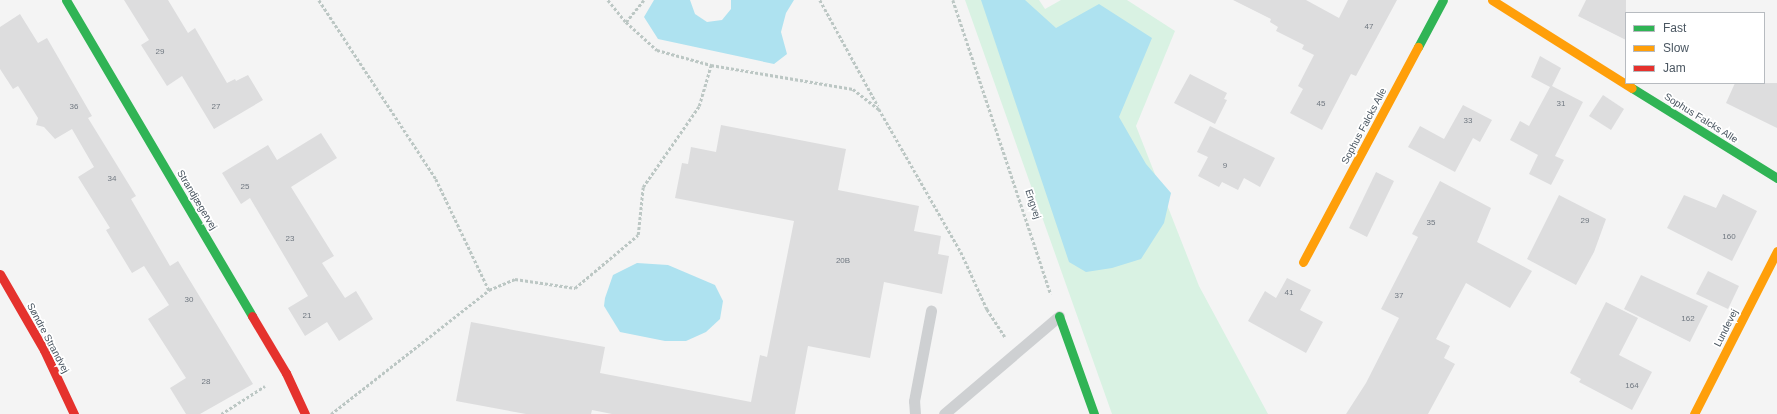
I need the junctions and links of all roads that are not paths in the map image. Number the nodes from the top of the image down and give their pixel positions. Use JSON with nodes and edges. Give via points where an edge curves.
{"nodes":[{"id":1,"x":66,"y":0,"type":"edge"},
{"id":2,"x":1443,"y":0,"type":"edge"},
{"id":3,"x":1492,"y":0,"type":"edge"},
{"id":4,"x":1625,"y":83,"type":"edge"},
{"id":5,"x":1626,"y":84,"type":"edge"},
{"id":6,"x":1777,"y":178,"type":"edge"},
{"id":7,"x":1777,"y":251,"type":"edge"},
{"id":8,"x":1303,"y":262,"type":"dead end"},
{"id":9,"x":0,"y":274,"type":"edge"},
{"id":10,"x":932,"y":311,"type":"dead end"},
{"id":11,"x":1059,"y":316,"type":"joint"},
{"id":12,"x":74,"y":414,"type":"edge"},
{"id":13,"x":305,"y":414,"type":"edge"},
{"id":14,"x":915,"y":414,"type":"edge"},
{"id":15,"x":944,"y":414,"type":"edge"},
{"id":16,"x":1094,"y":414,"type":"edge"},
{"id":17,"x":1694,"y":414,"type":"edge"}],
"edges":[{"from":1,"to":13,"type":"street","name":"Strandjægervej","via":[[286,373]]},
{"from":2,"to":8,"type":"street","name":"Sophus Falcks Alle"},
{"from":3,"to":4,"type":"street","name":"Sophus Falcks Alle"},
{"from":5,"to":6,"type":"street","name":"Sophus Falcks Alle"},
{"from":7,"to":17,"type":"street","name":"Lundevej"},
{"from":9,"to":12,"type":"street","name":"Søndre Strandvej","via":[[44,350]]},
{"from":10,"to":14,"type":"lane","via":[[914,401]]},
{"from":11,"to":15,"type":"lane"},
{"from":11,"to":16,"type":"street"}]}
